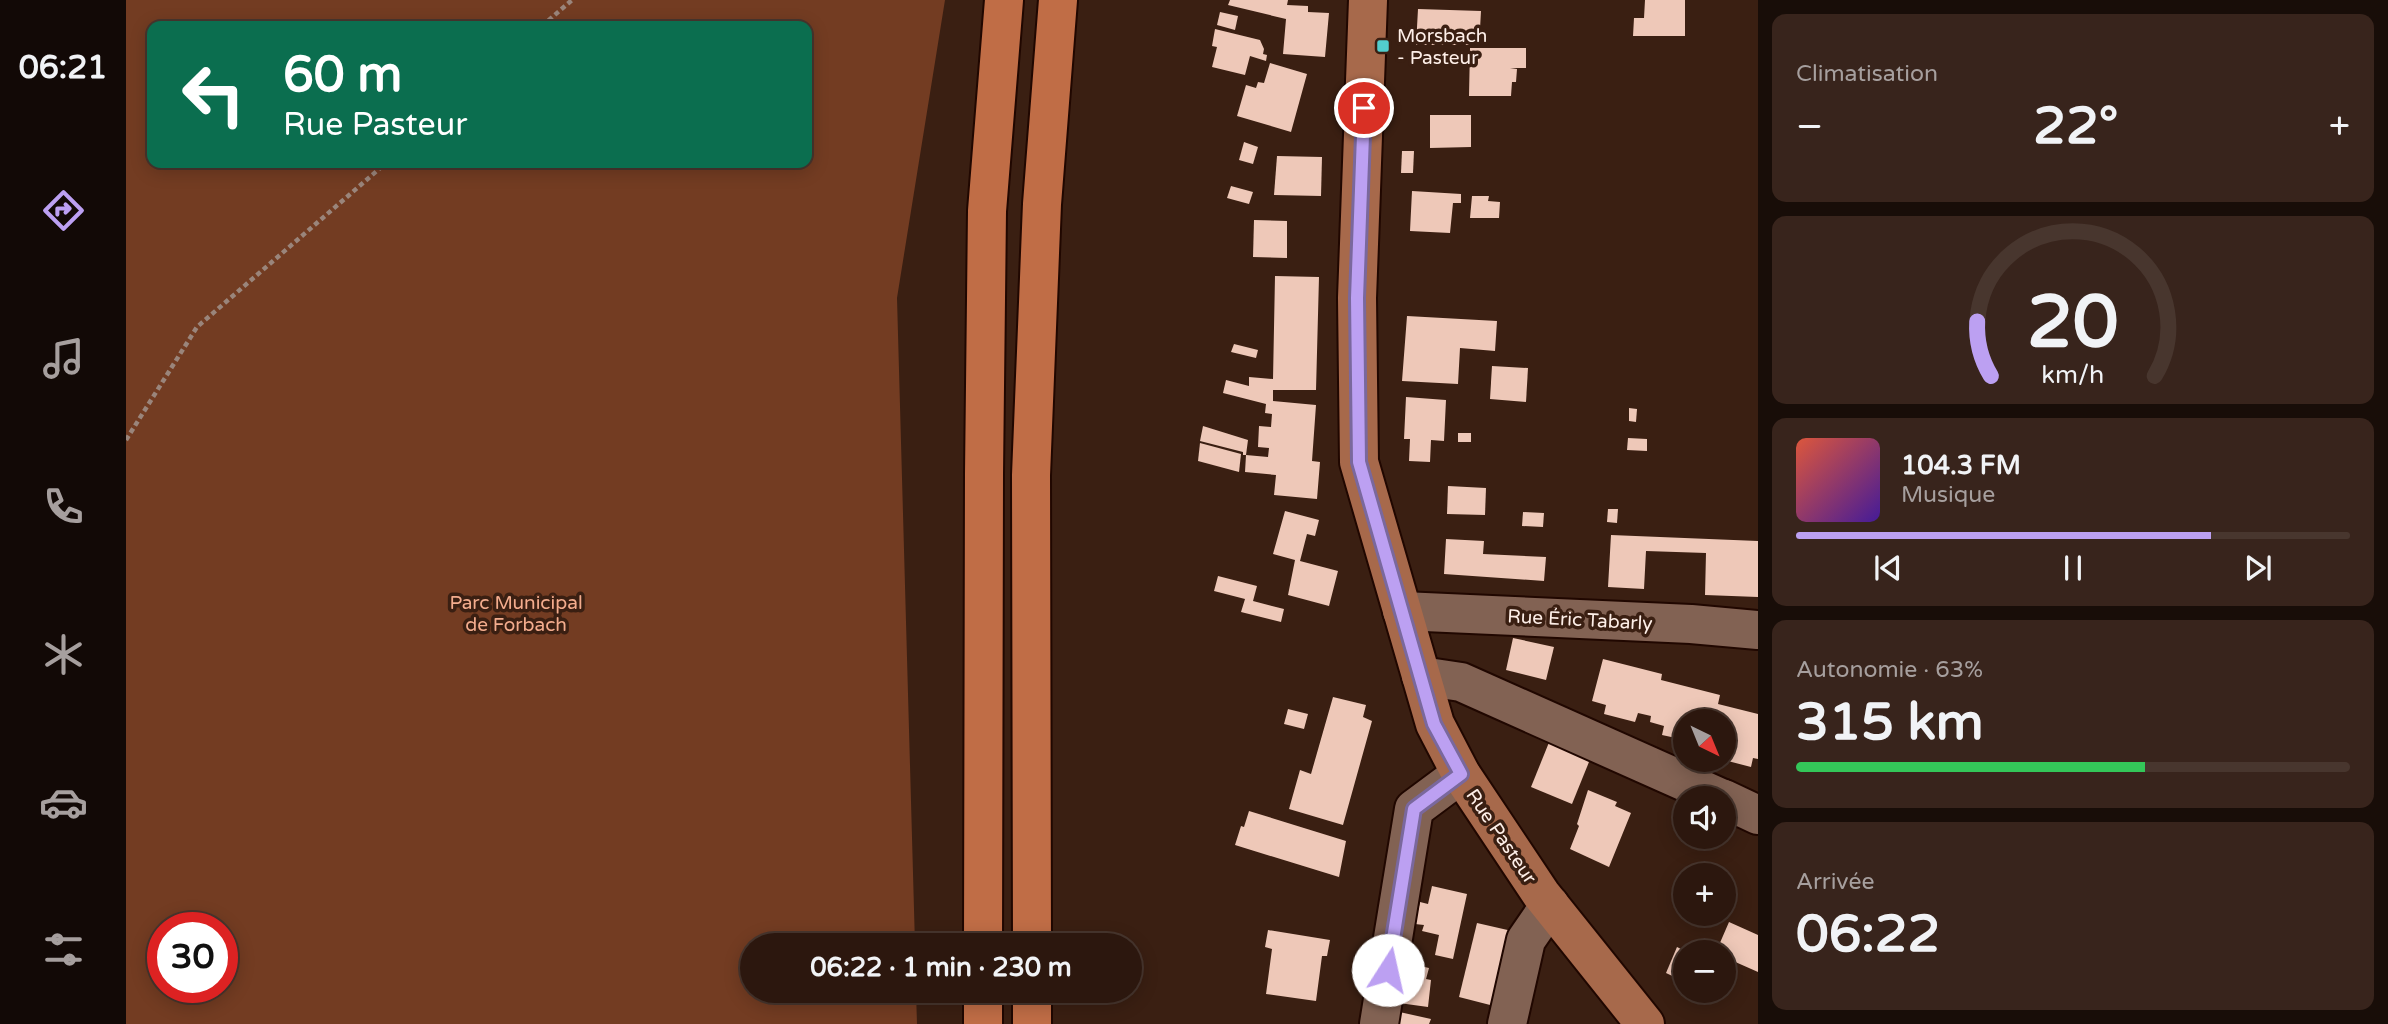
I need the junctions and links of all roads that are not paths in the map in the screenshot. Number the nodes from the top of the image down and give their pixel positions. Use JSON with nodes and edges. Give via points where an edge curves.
{"nodes":[{"id":1,"x":1004,"y":0,"type":"edge"},
{"id":2,"x":1058,"y":0,"type":"edge"},
{"id":3,"x":1368,"y":0,"type":"edge"},
{"id":4,"x":1402,"y":611,"type":"junction"},
{"id":5,"x":1758,"y":630,"type":"edge"},
{"id":6,"x":1421,"y":676,"type":"junction"},
{"id":7,"x":1461,"y":774,"type":"junction"},
{"id":8,"x":1693,"y":786,"type":"edge"},
{"id":9,"x":1736,"y":805,"type":"edge"},
{"id":10,"x":1758,"y":815,"type":"edge"},
{"id":11,"x":1550,"y":905,"type":"junction"},
{"id":12,"x":983,"y":933,"type":"edge"},
{"id":13,"x":1032,"y":933,"type":"edge"},
{"id":14,"x":983,"y":1003,"type":"edge"},
{"id":15,"x":1032,"y":1003,"type":"edge"},
{"id":16,"x":983,"y":1024,"type":"edge"},
{"id":17,"x":1032,"y":1024,"type":"edge"},
{"id":18,"x":1379,"y":1024,"type":"edge"},
{"id":19,"x":1507,"y":1024,"type":"edge"},
{"id":20,"x":1645,"y":1024,"type":"edge"}],
"edges":[{"from":1,"to":12,"type":"highway","via":[[987,211]]},
{"from":2,"to":13,"type":"highway","via":[[1042,204],[1031,475]]},
{"from":3,"to":4,"type":"main road","name":"Rue Pasteur","via":[[1357,298],[1359,462]]},
{"from":4,"to":5,"type":"street","name":"Rue Éric Tabarly"},
{"from":4,"to":6,"type":"main road","name":"Rue Pasteur"},
{"from":6,"to":7,"type":"main road","name":"Rue Pasteur","via":[[1434,724]]},
{"from":6,"to":8,"type":"street","via":[[1461,682]]},
{"from":7,"to":11,"type":"main road","name":"Rue Pasteur"},
{"from":7,"to":18,"type":"street","via":[[1414,809]]},
{"from":9,"to":10,"type":"street"},
{"from":11,"to":19,"type":"street","via":[[1526,940]]},
{"from":11,"to":20,"type":"main road","name":"Rue Pasteur"},
{"from":14,"to":16,"type":"highway"},
{"from":15,"to":17,"type":"highway"}]}
